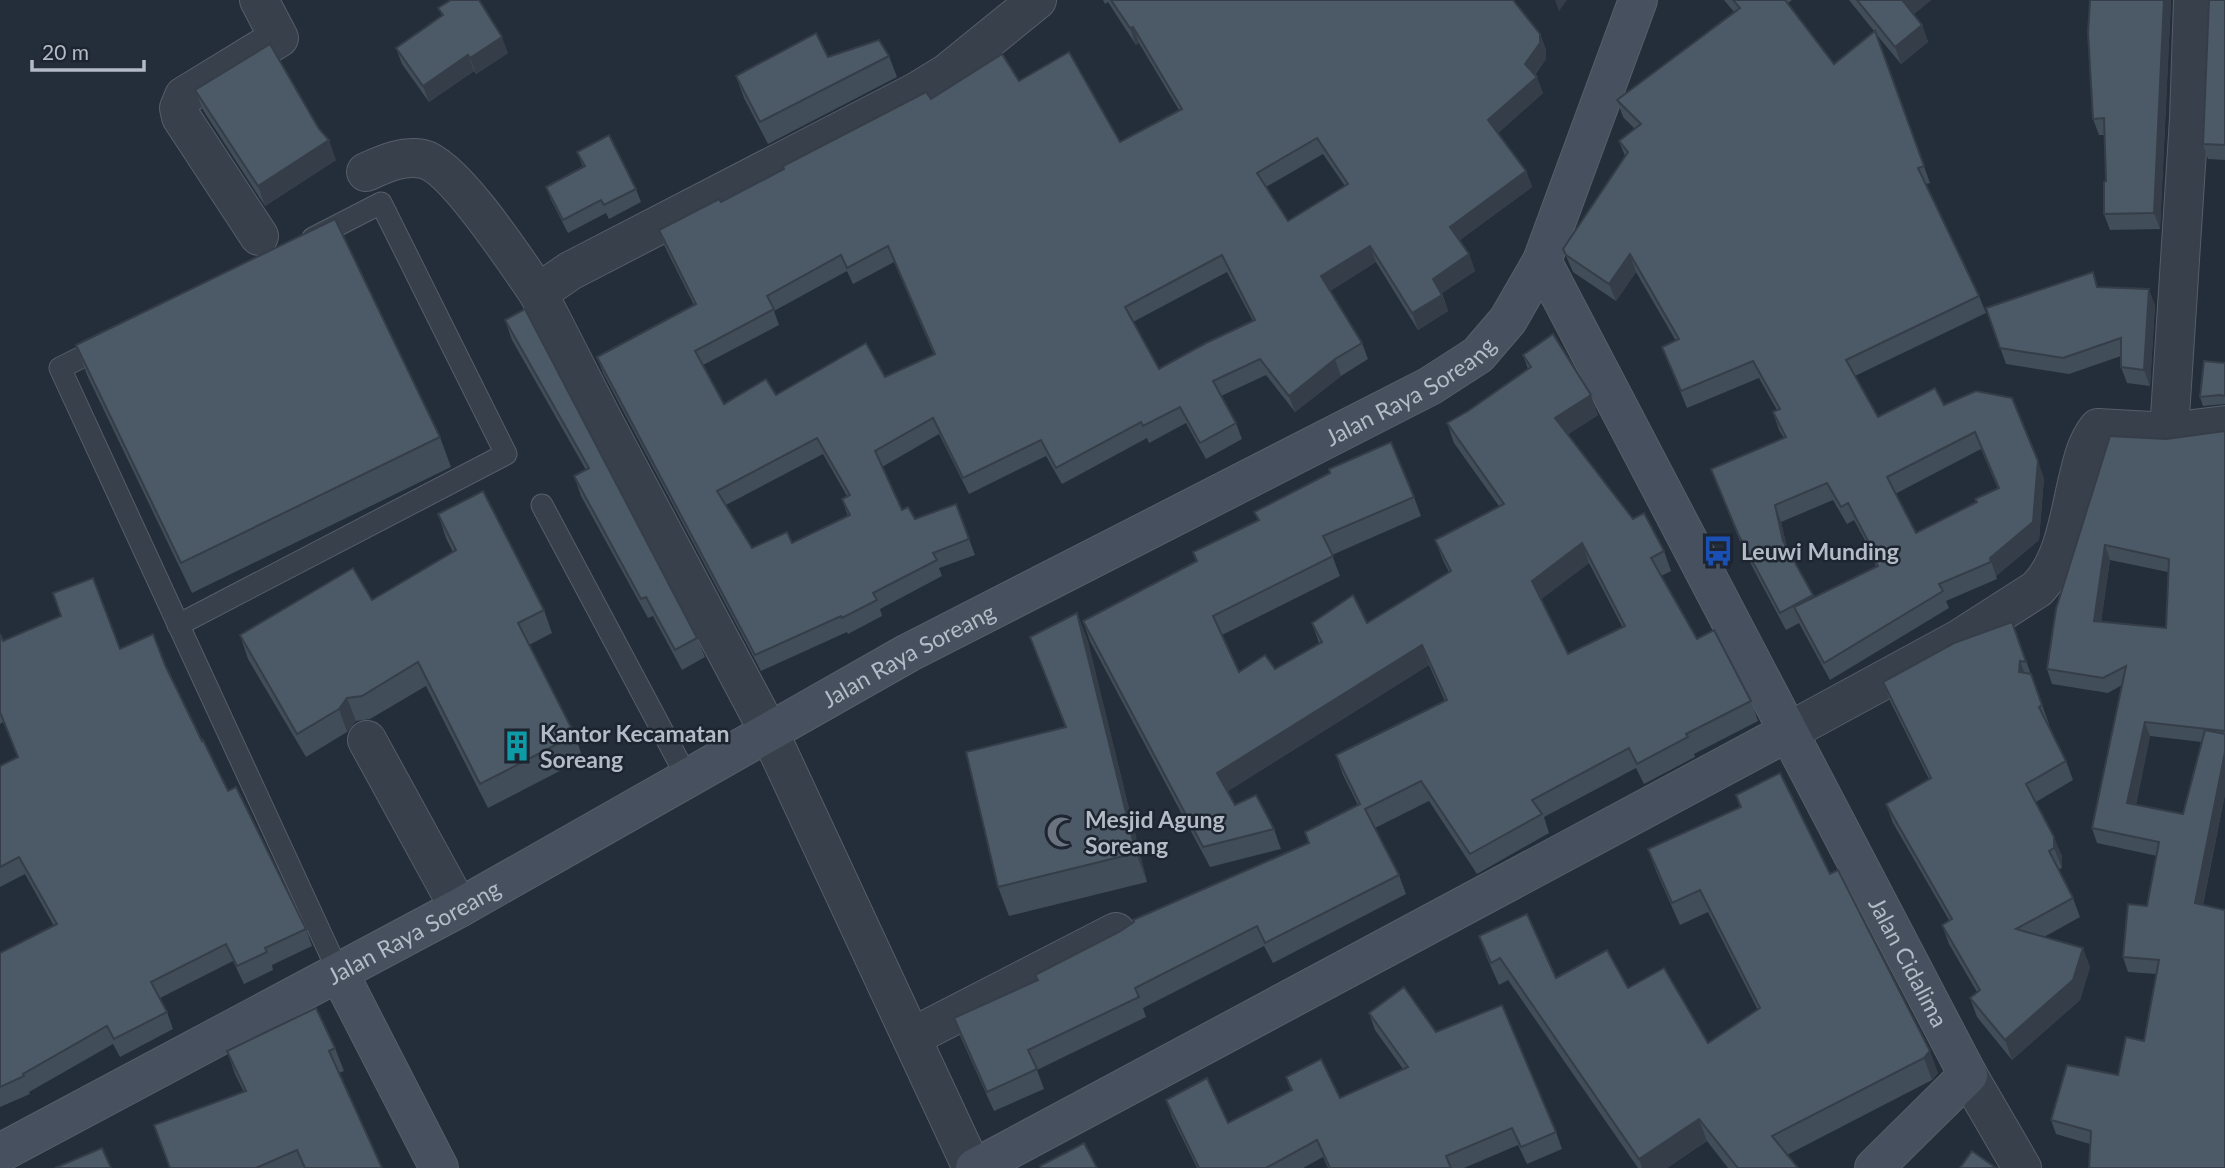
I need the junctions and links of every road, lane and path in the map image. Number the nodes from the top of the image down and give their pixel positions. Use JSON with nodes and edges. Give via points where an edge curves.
{"nodes":[{"id":1,"x":259,"y":0,"type":"edge"},
{"id":2,"x":1037,"y":0,"type":"edge"},
{"id":3,"x":1638,"y":0,"type":"edge"},
{"id":4,"x":2193,"y":0,"type":"edge"},
{"id":5,"x":366,"y":172,"type":"dead end"},
{"id":6,"x":277,"y":242,"type":"joint"},
{"id":7,"x":1542,"y":261,"type":"junction"},
{"id":8,"x":538,"y":293,"type":"junction"},
{"id":9,"x":122,"y":337,"type":"edge"},
{"id":10,"x":2225,"y":425,"type":"edge"},
{"id":11,"x":2169,"y":432,"type":"junction"},
{"id":12,"x":542,"y":505,"type":"dead end"},
{"id":13,"x":178,"y":625,"type":"junction"},
{"id":14,"x":769,"y":732,"type":"junction"},
{"id":15,"x":1788,"y":732,"type":"junction"},
{"id":16,"x":367,"y":740,"type":"dead end"},
{"id":17,"x":688,"y":779,"type":"junction"},
{"id":18,"x":459,"y":908,"type":"junction"},
{"id":19,"x":1116,"y":932,"type":"edge"},
{"id":20,"x":339,"y":973,"type":"junction"},
{"id":21,"x":912,"y":1037,"type":"junction"},
{"id":22,"x":1968,"y":1075,"type":"junction"},
{"id":23,"x":0,"y":1153,"type":"edge"},
{"id":24,"x":439,"y":1168,"type":"edge"},
{"id":25,"x":973,"y":1168,"type":"edge"},
{"id":26,"x":1874,"y":1168,"type":"edge"},
{"id":27,"x":2022,"y":1168,"type":"edge"}],
"edges":[{"from":1,"to":6,"type":"street","via":[[279,38],[184,96],[179,108],[181,117]]},
{"from":2,"to":8,"type":"street","via":[[947,73],[916,92],[570,271]]},
{"from":3,"to":7,"type":"main road","name":"Jalan Raya Soreang"},
{"from":4,"to":11,"type":"street"},
{"from":5,"to":8,"type":"street","via":[[393,160],[423,159],[440,167],[492,226]]},
{"from":6,"to":13,"type":"lane","via":[[380,203],[506,454]]},
{"from":7,"to":14,"type":"main road","name":"Jalan Raya Soreang","via":[[1508,320],[1478,355],[1430,386],[908,653]]},
{"from":7,"to":15,"type":"main road","name":"Jalan Cidalima"},
{"from":8,"to":14,"type":"street"},
{"from":9,"to":13,"type":"lane","via":[[60,368]]},
{"from":10,"to":11,"type":"street"},
{"from":11,"to":15,"type":"street","via":[[2098,428],[2086,447],[2056,561],[2037,589],[1959,639]]},
{"from":12,"to":17,"type":"lane"},
{"from":13,"to":20,"type":"lane"},
{"from":14,"to":17,"type":"main road","name":"Jalan Raya Soreang"},
{"from":14,"to":21,"type":"street"},
{"from":15,"to":22,"type":"main road","name":"Jalan Cidalima"},
{"from":15,"to":25,"type":"main road"},
{"from":16,"to":18,"type":"street"},
{"from":17,"to":18,"type":"main road","name":"Jalan Raya Soreang"},
{"from":18,"to":20,"type":"main road","name":"Jalan Raya Soreang"},
{"from":19,"to":21,"type":"street"},
{"from":20,"to":23,"type":"main road","name":"Jalan Raya Soreang"},
{"from":20,"to":24,"type":"main road"},
{"from":21,"to":25,"type":"street"},
{"from":22,"to":26,"type":"main road"},
{"from":22,"to":27,"type":"street"}]}
